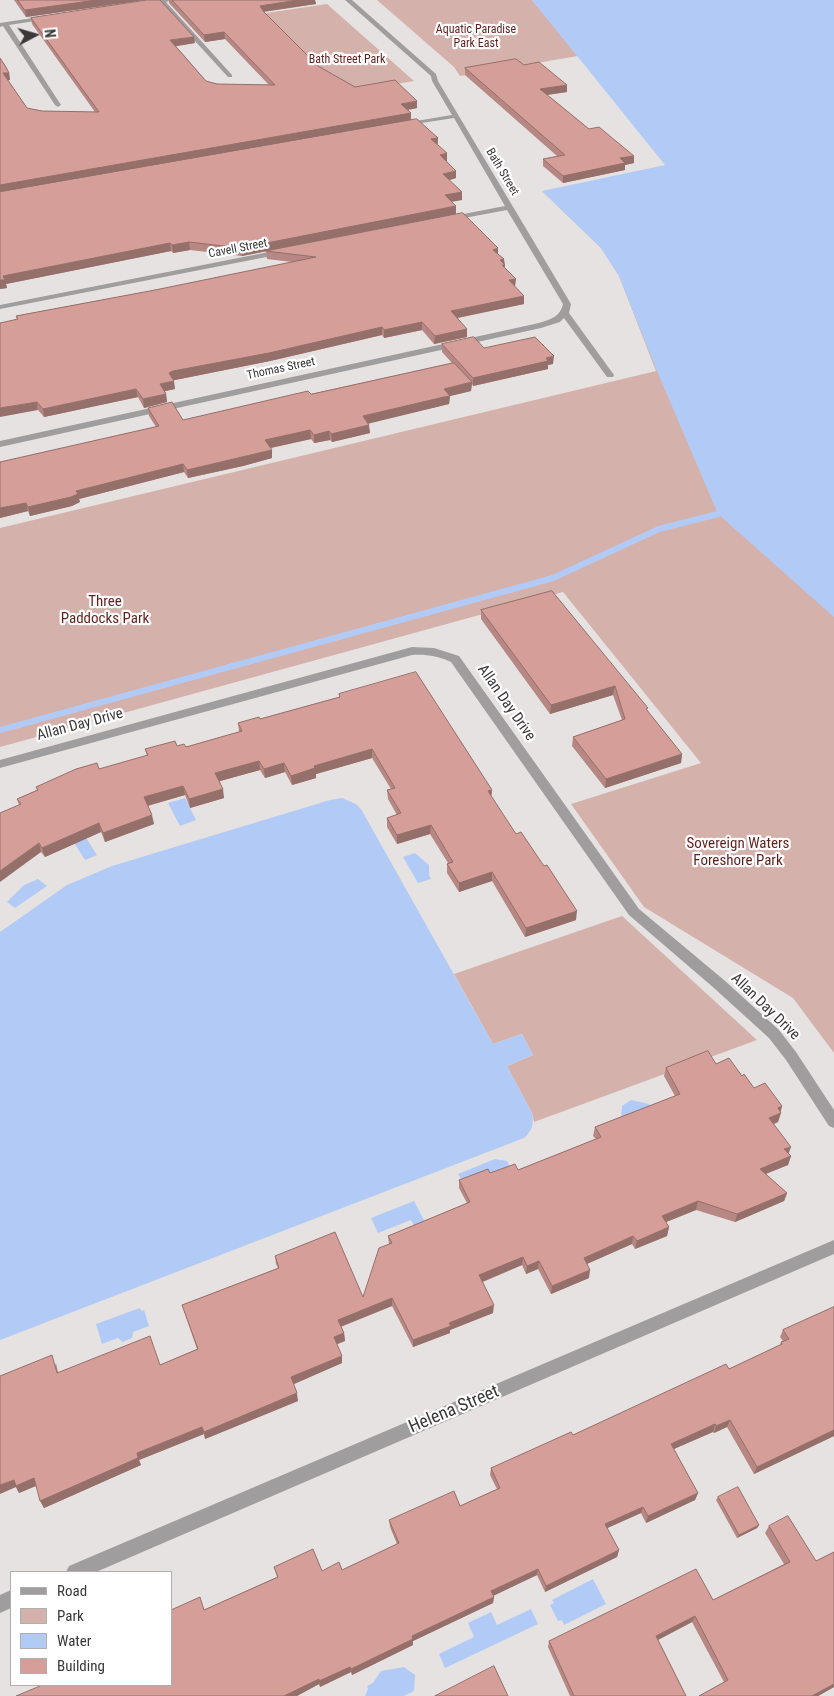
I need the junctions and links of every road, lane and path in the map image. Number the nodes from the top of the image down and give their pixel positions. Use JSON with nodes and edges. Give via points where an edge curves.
{"nodes":[{"id":1,"x":170,"y":0,"type":"edge"},
{"id":2,"x":348,"y":0,"type":"edge"},
{"id":3,"x":161,"y":1,"type":"edge"},
{"id":4,"x":142,"y":4,"type":"edge"},
{"id":5,"x":54,"y":17,"type":"edge"},
{"id":6,"x":2,"y":25,"type":"edge"},
{"id":7,"x":230,"y":76,"type":"dead end"},
{"id":8,"x":58,"y":106,"type":"dead end"},
{"id":9,"x":456,"y":116,"type":"junction"},
{"id":10,"x":398,"y":126,"type":"edge"},
{"id":11,"x":510,"y":207,"type":"junction"},
{"id":12,"x":445,"y":220,"type":"edge"},
{"id":13,"x":290,"y":250,"type":"edge"},
{"id":14,"x":0,"y":307,"type":"edge"},
{"id":15,"x":565,"y":313,"type":"junction"},
{"id":16,"x":610,"y":374,"type":"dead end"},
{"id":17,"x":0,"y":444,"type":"edge"},
{"id":18,"x":0,"y":764,"type":"edge"},
{"id":19,"x":834,"y":1122,"type":"edge"},
{"id":20,"x":834,"y":1247,"type":"edge"},
{"id":21,"x":77,"y":1571,"type":"edge"}],
"edges":[{"from":1,"to":3,"type":"street"},
{"from":2,"to":9,"type":"street","name":"Bath Street","via":[[434,75]]},
{"from":3,"to":4,"type":"street"},
{"from":3,"to":7,"type":"street"},
{"from":5,"to":6,"type":"street"},
{"from":6,"to":8,"type":"street"},
{"from":9,"to":10,"type":"street"},
{"from":9,"to":11,"type":"street","name":"Bath Street"},
{"from":11,"to":12,"type":"street"},
{"from":11,"to":15,"type":"street","name":"Bath Street","via":[[567,304]]},
{"from":13,"to":14,"type":"street","name":"Cavell Street"},
{"from":15,"to":16,"type":"street","name":"Bath Street"},
{"from":15,"to":17,"type":"street","name":"Thomas Street","via":[[558,320],[541,325]]},
{"from":18,"to":19,"type":"street","name":"Allan Day Drive","via":[[412,650],[444,654],[455,660],[634,912],[774,1034]]},
{"from":20,"to":21,"type":"street","name":"Helena Street"}]}
